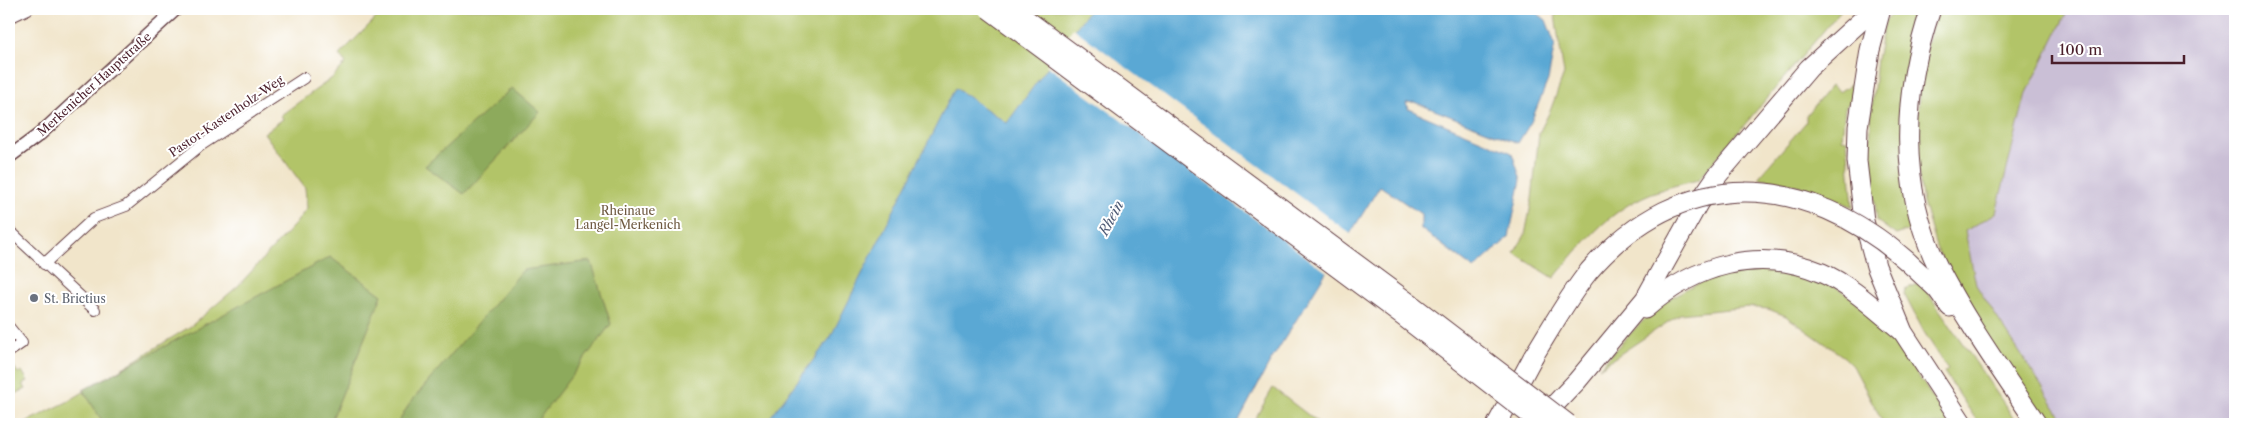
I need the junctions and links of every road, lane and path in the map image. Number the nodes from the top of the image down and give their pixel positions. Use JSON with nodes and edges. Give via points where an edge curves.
{"nodes":[{"id":1,"x":28,"y":9,"type":"edge"},
{"id":2,"x":175,"y":9,"type":"edge"},
{"id":3,"x":989,"y":9,"type":"edge"},
{"id":4,"x":1012,"y":9,"type":"edge"},
{"id":5,"x":1857,"y":9,"type":"edge"},
{"id":6,"x":1874,"y":9,"type":"edge"},
{"id":7,"x":1881,"y":9,"type":"edge"},
{"id":8,"x":1931,"y":9,"type":"edge"},
{"id":9,"x":9,"y":18,"type":"edge"},
{"id":10,"x":304,"y":78,"type":"dead end"},
{"id":11,"x":9,"y":157,"type":"edge"},
{"id":12,"x":9,"y":230,"type":"edge"},
{"id":13,"x":44,"y":264,"type":"junction"},
{"id":14,"x":95,"y":310,"type":"dead end"},
{"id":15,"x":9,"y":327,"type":"edge"},
{"id":16,"x":1903,"y":332,"type":"junction"},
{"id":17,"x":1612,"y":340,"type":"junction"},
{"id":18,"x":9,"y":352,"type":"edge"},
{"id":19,"x":2033,"y":417,"type":"edge"},
{"id":20,"x":1497,"y":424,"type":"edge"},
{"id":21,"x":1526,"y":424,"type":"edge"},
{"id":22,"x":1535,"y":424,"type":"edge"},
{"id":23,"x":1542,"y":424,"type":"edge"},
{"id":24,"x":1568,"y":424,"type":"edge"},
{"id":25,"x":1963,"y":424,"type":"edge"}],
"edges":[{"from":1,"to":9,"type":"street"},
{"from":2,"to":11,"type":"street","name":"Merkenicher Hauptstraße","via":[[40,134]]},
{"from":3,"to":23,"type":"highway","bridge":true,"via":[[1404,317]]},
{"from":4,"to":24,"type":"highway","bridge":true},
{"from":5,"to":21,"type":"highway","via":[[1706,181],[1622,317]]},
{"from":6,"to":17,"type":"highway","via":[[1809,68],[1717,176],[1645,299]]},
{"from":7,"to":16,"type":"highway","via":[[1870,50],[1858,128],[1857,161],[1860,200],[1872,254]]},
{"from":8,"to":19,"type":"highway","via":[[1919,44],[1908,127],[1918,211],[1938,267],[1967,319]]},
{"from":10,"to":13,"type":"street","name":"Pastor-Kastenholz-Weg","via":[[200,146],[126,206],[94,218]]},
{"from":12,"to":13,"type":"street"},
{"from":13,"to":14,"type":"street"},
{"from":15,"to":18,"type":"street","via":[[22,343]]},
{"from":16,"to":17,"type":"highway","via":[[1859,295],[1821,273],[1781,263],[1743,262],[1705,270],[1673,286]]},
{"from":16,"to":25,"type":"highway"},
{"from":17,"to":22,"type":"highway","via":[[1558,403]]},
{"from":19,"to":20,"type":"highway","bridge":true,"via":[[1937,289],[1883,240],[1860,224],[1806,200],[1736,192],[1678,205],[1646,222],[1614,246],[1589,272],[1533,357]]}]}
